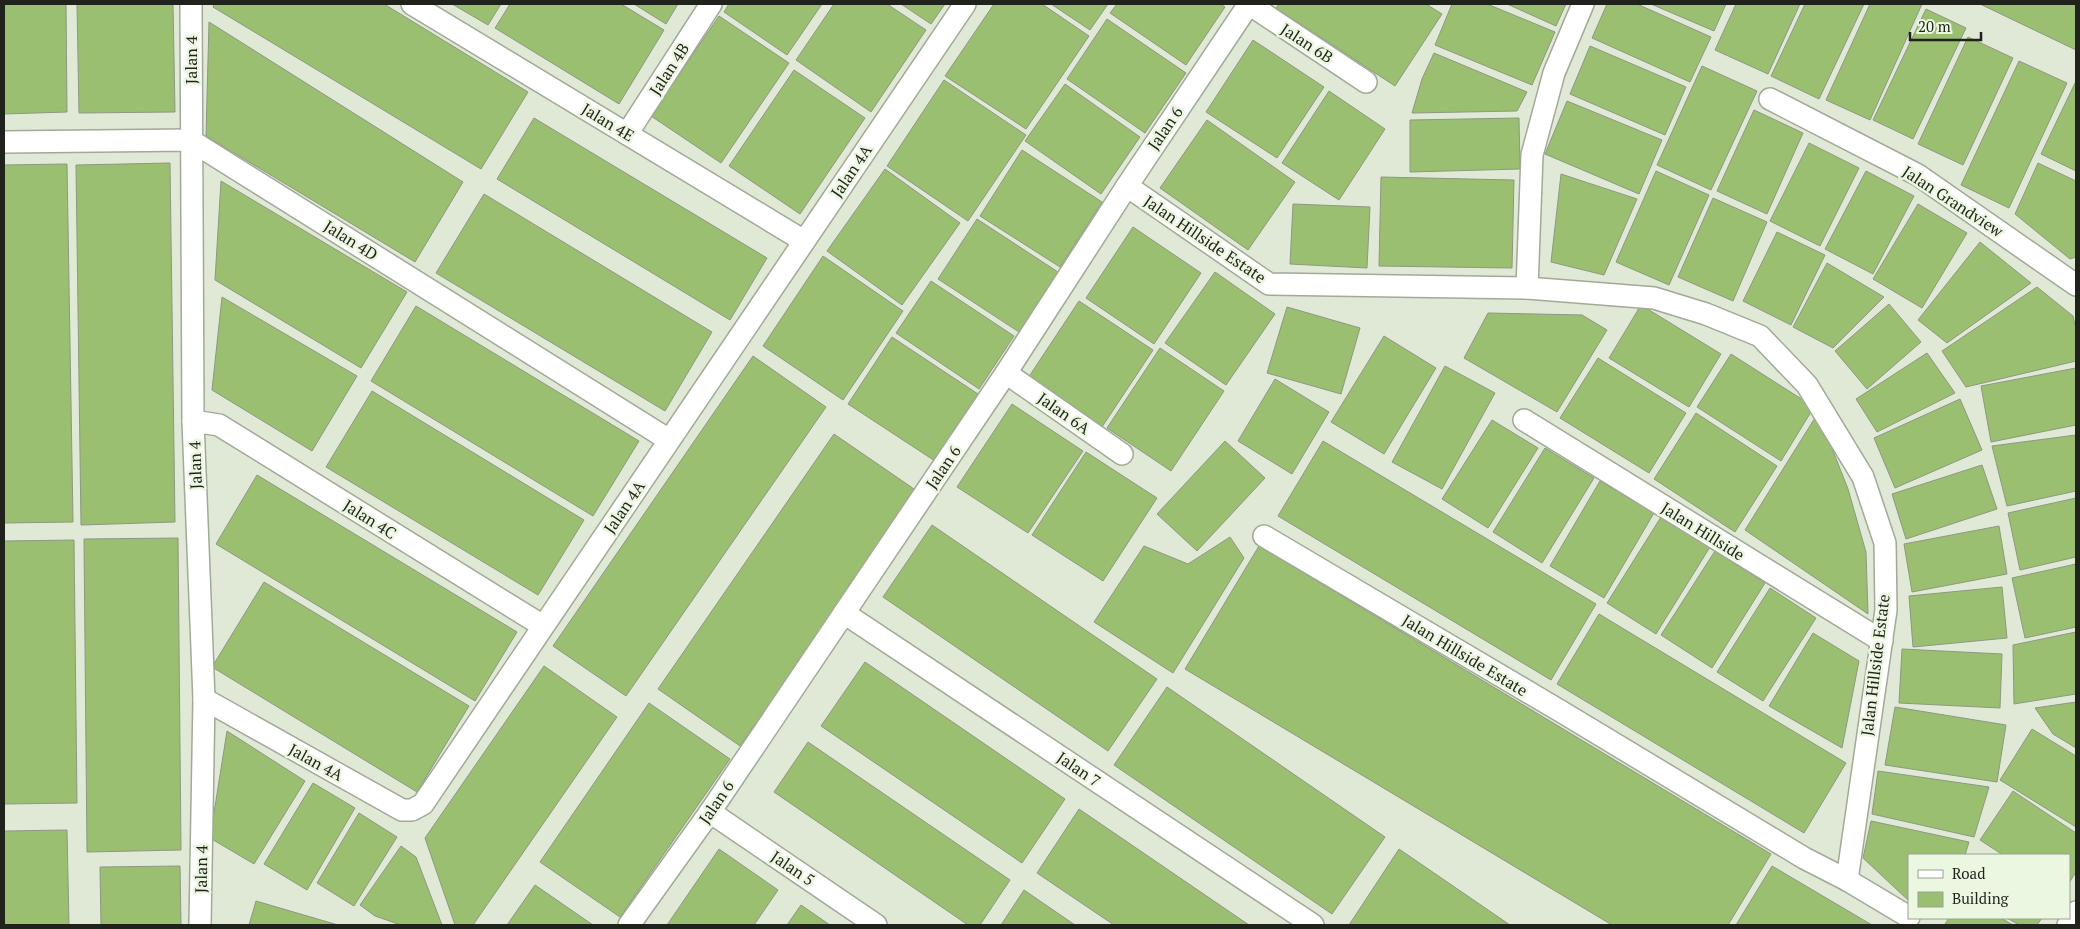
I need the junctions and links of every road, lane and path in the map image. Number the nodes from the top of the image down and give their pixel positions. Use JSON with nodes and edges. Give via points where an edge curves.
{"nodes":[{"id":1,"x":191,"y":4,"type":"edge"},
{"id":2,"x":412,"y":4,"type":"edge"},
{"id":3,"x":712,"y":4,"type":"edge"},
{"id":4,"x":965,"y":4,"type":"edge"},
{"id":5,"x":1249,"y":4,"type":"edge"},
{"id":6,"x":1583,"y":4,"type":"edge"},
{"id":7,"x":1366,"y":82,"type":"dead end"},
{"id":8,"x":1770,"y":99,"type":"dead end"},
{"id":9,"x":626,"y":134,"type":"junction"},
{"id":10,"x":190,"y":140,"type":"junction"},
{"id":11,"x":4,"y":142,"type":"edge"},
{"id":12,"x":1127,"y":186,"type":"junction"},
{"id":13,"x":804,"y":241,"type":"junction"},
{"id":14,"x":2076,"y":285,"type":"edge"},
{"id":15,"x":1527,"y":288,"type":"junction"},
{"id":16,"x":1006,"y":373,"type":"junction"},
{"id":17,"x":1524,"y":420,"type":"dead end"},
{"id":18,"x":193,"y":421,"type":"junction"},
{"id":19,"x":669,"y":440,"type":"junction"},
{"id":20,"x":1122,"y":454,"type":"dead end"},
{"id":21,"x":1264,"y":536,"type":"dead end"},
{"id":22,"x":844,"y":613,"type":"junction"},
{"id":23,"x":543,"y":626,"type":"junction"},
{"id":24,"x":1882,"y":641,"type":"junction"},
{"id":25,"x":204,"y":700,"type":"junction"},
{"id":26,"x":710,"y":812,"type":"junction"},
{"id":27,"x":1847,"y":880,"type":"junction"},
{"id":28,"x":2076,"y":912,"type":"edge"},
{"id":29,"x":1908,"y":916,"type":"edge"},
{"id":30,"x":200,"y":925,"type":"edge"},
{"id":31,"x":629,"y":925,"type":"edge"},
{"id":32,"x":876,"y":925,"type":"edge"},
{"id":33,"x":1313,"y":925,"type":"edge"},
{"id":34,"x":2068,"y":925,"type":"edge"}],
"edges":[{"from":1,"to":10,"type":"street","name":"Jalan 4"},
{"from":2,"to":9,"type":"street","name":"Jalan 4E"},
{"from":3,"to":9,"type":"street","name":"Jalan 4B"},
{"from":4,"to":13,"type":"street","name":"Jalan 4A"},
{"from":5,"to":7,"type":"street","name":"Jalan 6B"},
{"from":5,"to":12,"type":"street","name":"Jalan 6"},
{"from":6,"to":15,"type":"street","via":[[1554,73],[1532,155]]},
{"from":8,"to":14,"type":"street","name":"Jalan Grandview","via":[[1918,175]]},
{"from":9,"to":13,"type":"street","name":"Jalan 4E"},
{"from":10,"to":11,"type":"street"},
{"from":10,"to":18,"type":"street","name":"Jalan 4"},
{"from":10,"to":19,"type":"street","name":"Jalan 4D"},
{"from":12,"to":15,"type":"street","name":"Jalan Hillside Estate","via":[[1269,284]]},
{"from":12,"to":16,"type":"street","name":"Jalan 6"},
{"from":13,"to":19,"type":"street","name":"Jalan 4A"},
{"from":15,"to":24,"type":"street","name":"Jalan Hillside Estate","via":[[1654,298],[1760,336],[1807,385],[1863,477],[1885,543],[1886,610]]},
{"from":16,"to":20,"type":"street","name":"Jalan 6A"},
{"from":16,"to":22,"type":"street","name":"Jalan 6"},
{"from":17,"to":24,"type":"street","name":"Jalan Hillside"},
{"from":18,"to":23,"type":"street","name":"Jalan 4C","via":[[219,425]]},
{"from":18,"to":25,"type":"street","name":"Jalan 4"},
{"from":19,"to":23,"type":"street","name":"Jalan 4A"},
{"from":21,"to":27,"type":"street","name":"Jalan Hillside Estate","via":[[1804,858]]},
{"from":22,"to":26,"type":"street","name":"Jalan 6"},
{"from":22,"to":33,"type":"street","name":"Jalan 7"},
{"from":23,"to":25,"type":"street","name":"Jalan 4A","via":[[423,804],[412,810],[402,810]]},
{"from":24,"to":27,"type":"street","name":"Jalan Hillside Estate"},
{"from":25,"to":30,"type":"street","name":"Jalan 4"},
{"from":26,"to":31,"type":"street","name":"Jalan 6"},
{"from":26,"to":32,"type":"street","name":"Jalan 5"},
{"from":27,"to":29,"type":"street","name":"Jalan Hillside Estate"},
{"from":28,"to":34,"type":"street"}]}
